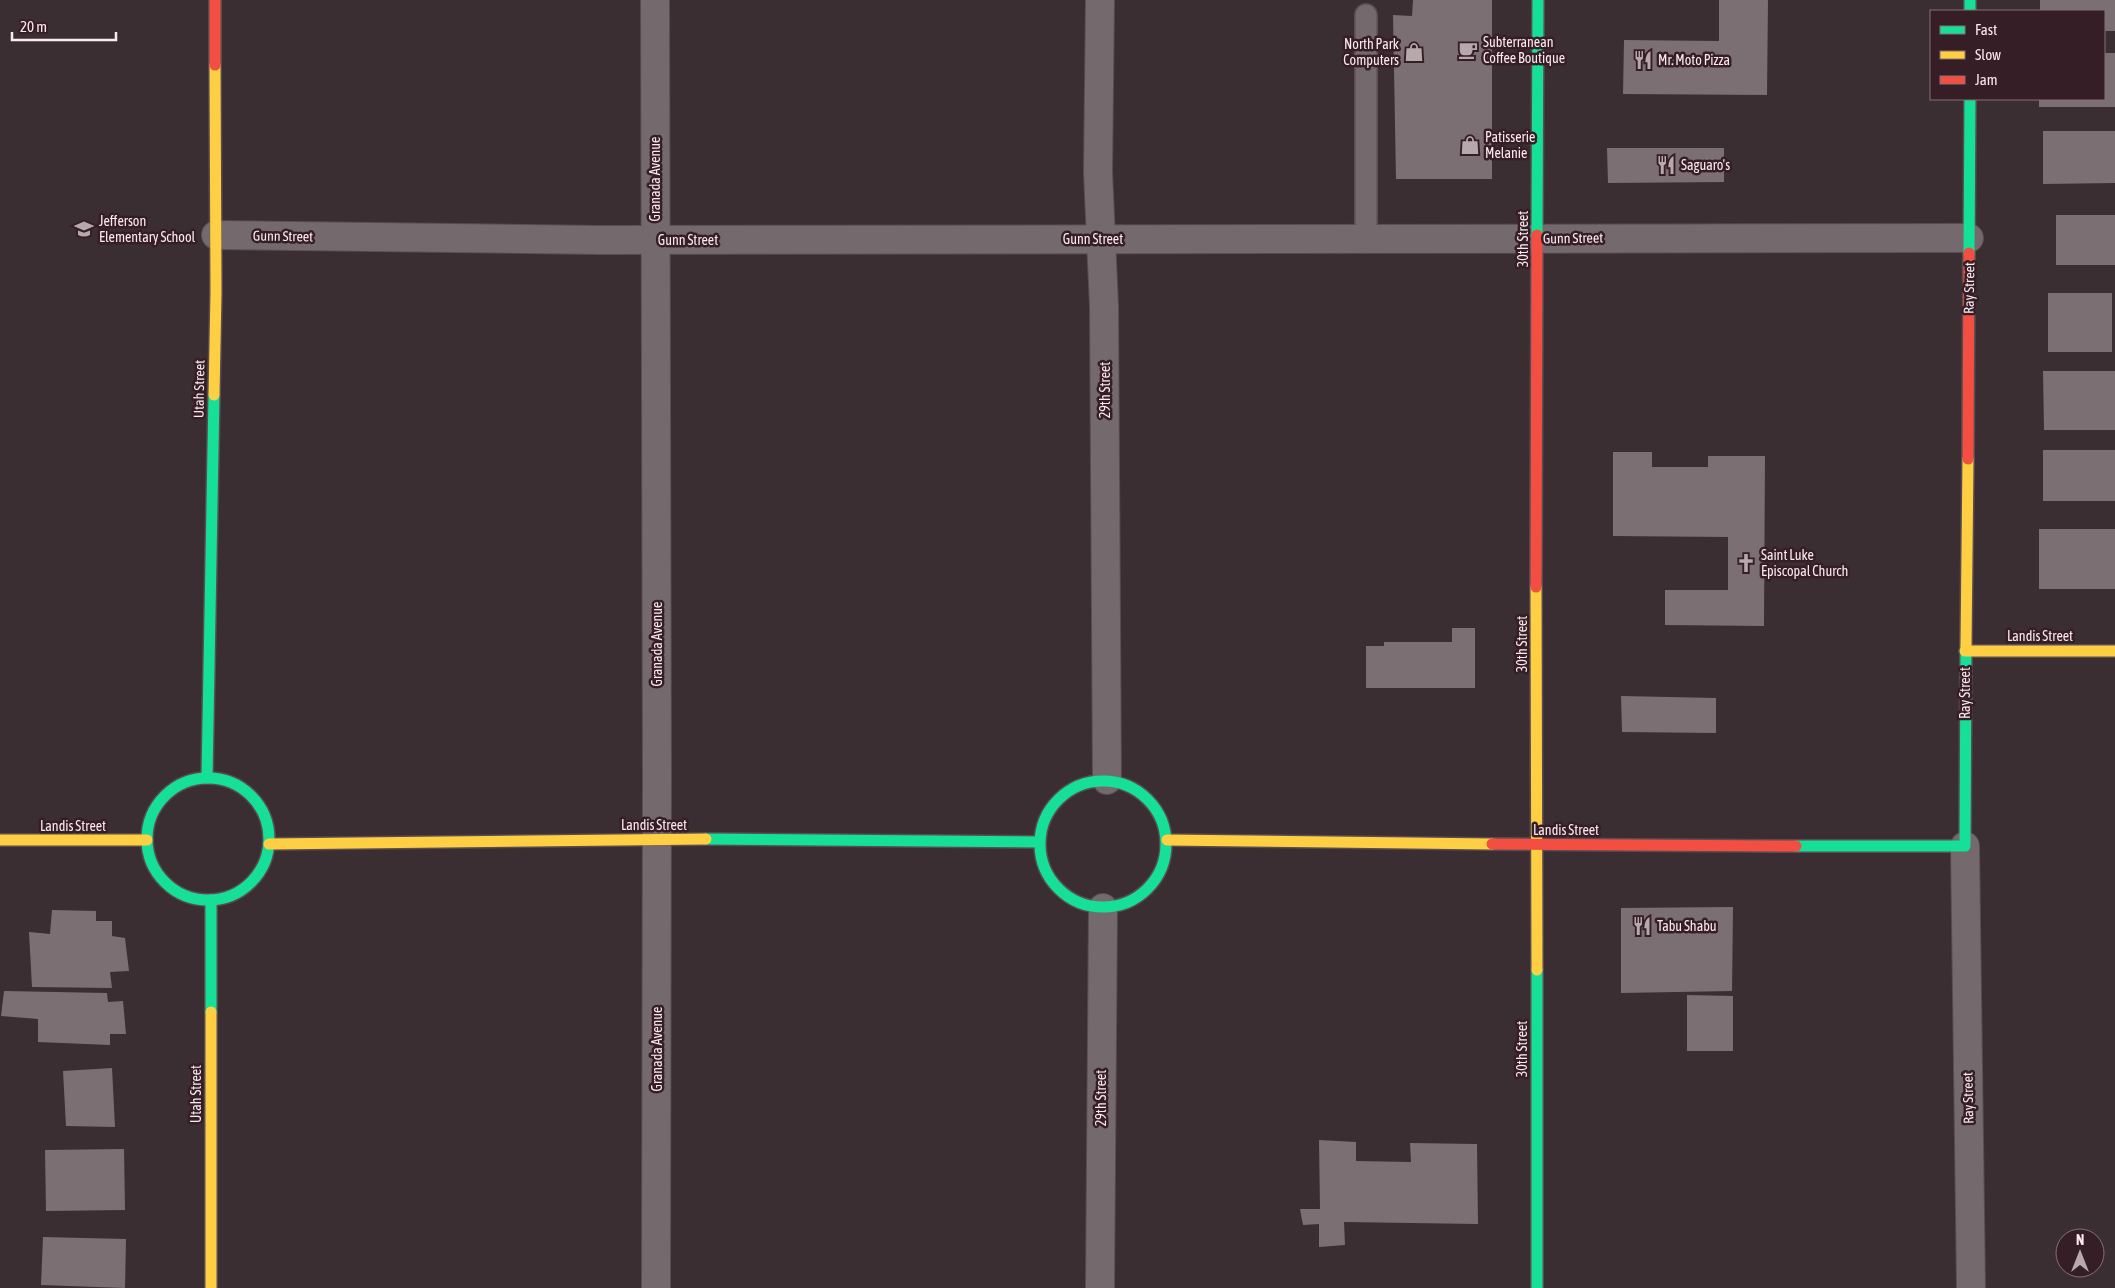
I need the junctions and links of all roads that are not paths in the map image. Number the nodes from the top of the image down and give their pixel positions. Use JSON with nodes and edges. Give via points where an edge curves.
{"nodes":[{"id":1,"x":215,"y":0,"type":"edge"},
{"id":2,"x":655,"y":0,"type":"edge"},
{"id":3,"x":1100,"y":0,"type":"edge"},
{"id":4,"x":1538,"y":0,"type":"edge"},
{"id":5,"x":1366,"y":15,"type":"dead end"},
{"id":6,"x":1970,"y":100,"type":"edge"},
{"id":7,"x":216,"y":235,"type":"junction"},
{"id":8,"x":1969,"y":238,"type":"junction"},
{"id":9,"x":1101,"y":239,"type":"junction"},
{"id":10,"x":1538,"y":239,"type":"junction"},
{"id":11,"x":655,"y":240,"type":"junction"},
{"id":12,"x":1366,"y":240,"type":"junction"},
{"id":13,"x":1965,"y":651,"type":"junction"},
{"id":14,"x":2115,"y":651,"type":"edge"},
{"id":15,"x":207,"y":778,"type":"junction"},
{"id":16,"x":1107,"y":780,"type":"junction"},
{"id":17,"x":657,"y":839,"type":"junction"},
{"id":18,"x":0,"y":840,"type":"edge"},
{"id":19,"x":147,"y":840,"type":"junction"},
{"id":20,"x":1167,"y":840,"type":"junction"},
{"id":21,"x":1040,"y":842,"type":"junction"},
{"id":22,"x":269,"y":844,"type":"junction"},
{"id":23,"x":1538,"y":845,"type":"junction"},
{"id":24,"x":1964,"y":846,"type":"junction"},
{"id":25,"x":211,"y":900,"type":"junction"},
{"id":26,"x":1102,"y":908,"type":"junction"},
{"id":27,"x":211,"y":1288,"type":"edge"},
{"id":28,"x":656,"y":1288,"type":"edge"},
{"id":29,"x":1100,"y":1288,"type":"edge"},
{"id":30,"x":1537,"y":1288,"type":"edge"},
{"id":31,"x":1971,"y":1288,"type":"edge"}],
"edges":[{"from":1,"to":7,"type":"street","name":"Utah Street"},
{"from":2,"to":11,"type":"street","name":"Granada Avenue"},
{"from":3,"to":9,"type":"street","name":"29th Street","via":[[1098,172]]},
{"from":4,"to":10,"type":"street","name":"30th Street"},
{"from":5,"to":12,"type":"lane"},
{"from":6,"to":8,"type":"street","name":"Ray Street"},
{"from":7,"to":11,"type":"street","name":"Gunn Street"},
{"from":7,"to":15,"type":"street","name":"Utah Street"},
{"from":8,"to":10,"type":"street","name":"Gunn Street"},
{"from":8,"to":13,"type":"street","name":"Ray Street"},
{"from":9,"to":11,"type":"street","name":"Gunn Street"},
{"from":9,"to":12,"type":"street","name":"Gunn Street"},
{"from":9,"to":16,"type":"street","name":"29th Street"},
{"from":10,"to":12,"type":"street","name":"Gunn Street"},
{"from":10,"to":23,"type":"street","name":"30th Street"},
{"from":11,"to":17,"type":"street","name":"Granada Avenue"},
{"from":13,"to":14,"type":"street","name":"Landis Street"},
{"from":13,"to":24,"type":"street","name":"Ray Street"},
{"from":15,"to":19,"type":"street","via":[[192,779],[159,801],[150,818]]},
{"from":15,"to":22,"type":"street","via":[[231,782],[249,792],[262,808],[269,828]]},
{"from":16,"to":20,"type":"street","via":[[1129,785],[1148,797],[1161,815]]},
{"from":16,"to":21,"type":"street","via":[[1085,783],[1067,791],[1052,805],[1043,822]]},
{"from":17,"to":21,"type":"street","name":"Landis Street"},
{"from":17,"to":22,"type":"street","name":"Landis Street"},
{"from":17,"to":28,"type":"street","name":"Granada Avenue"},
{"from":18,"to":19,"type":"street","name":"Landis Street"},
{"from":19,"to":25,"type":"street","via":[[149,857],[158,875],[173,889],[190,898]]},
{"from":20,"to":23,"type":"street","name":"Landis Street"},
{"from":20,"to":26,"type":"street","via":[[1166,858],[1157,879],[1142,895],[1122,905]]},
{"from":21,"to":26,"type":"street","via":[[1042,862],[1058,888],[1082,904]]},
{"from":22,"to":25,"type":"street","via":[[262,868],[249,884],[231,895]]},
{"from":23,"to":24,"type":"street","name":"Landis Street"},
{"from":23,"to":30,"type":"street","name":"30th Street"},
{"from":24,"to":31,"type":"street","name":"Ray Street"},
{"from":25,"to":27,"type":"street","name":"Utah Street"},
{"from":26,"to":29,"type":"street","name":"29th Street"}]}
